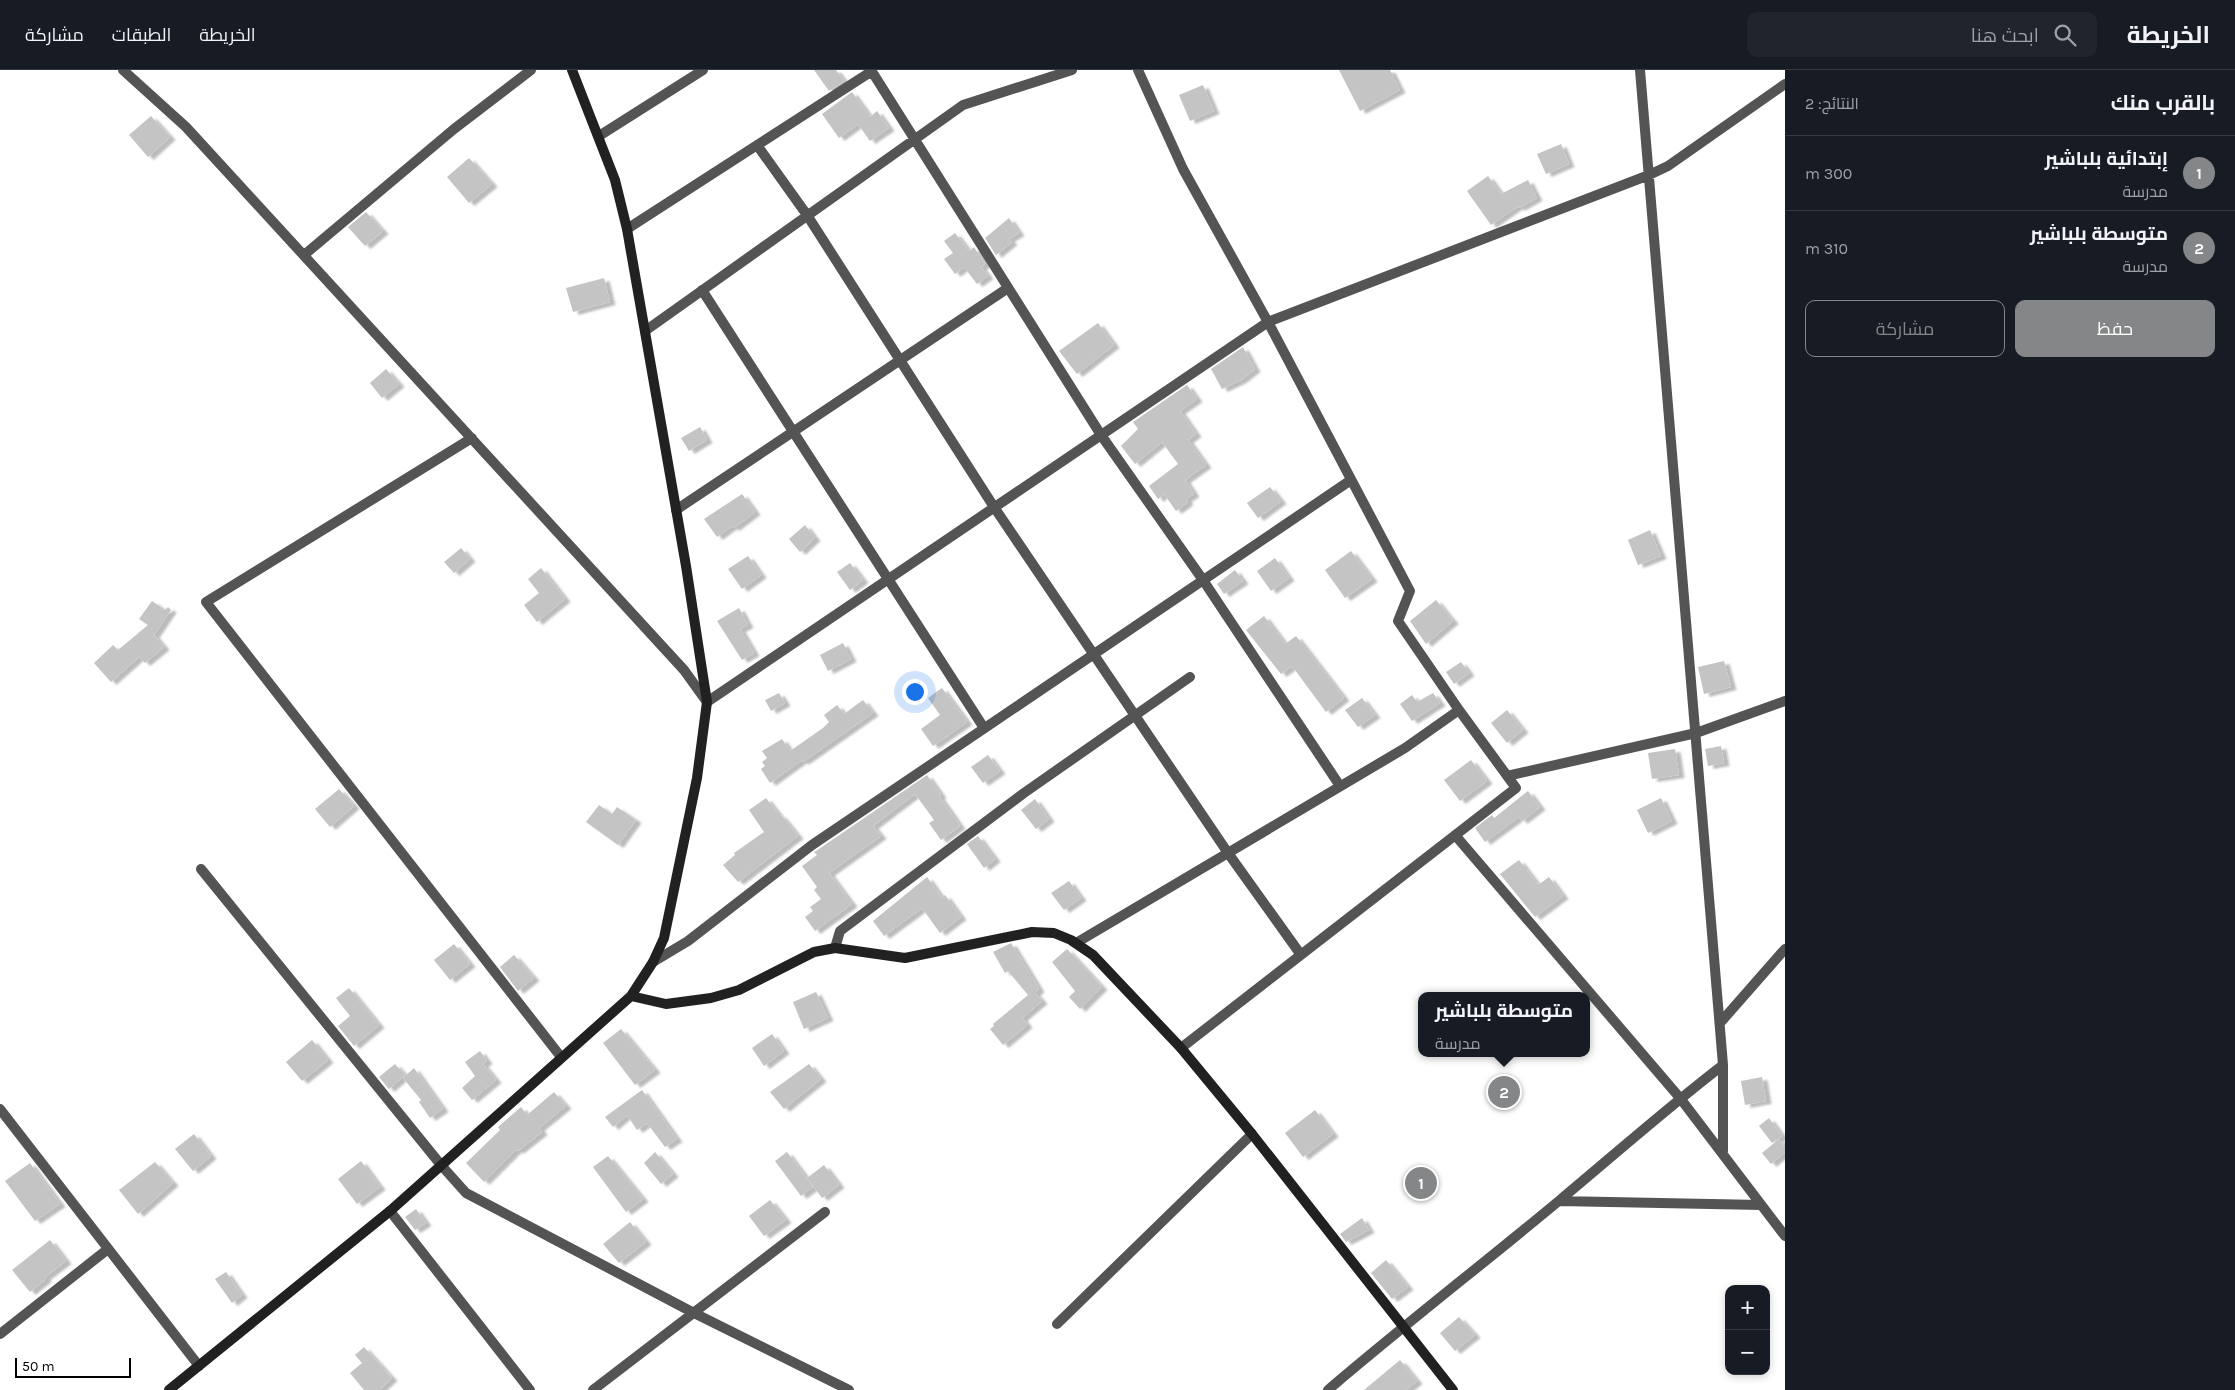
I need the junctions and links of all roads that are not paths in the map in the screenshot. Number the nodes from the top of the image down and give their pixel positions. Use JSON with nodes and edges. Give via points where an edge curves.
{"nodes":[{"id":1,"x":123,"y":70,"type":"edge"},
{"id":2,"x":531,"y":70,"type":"edge"},
{"id":3,"x":572,"y":70,"type":"edge"},
{"id":4,"x":703,"y":70,"type":"edge"},
{"id":5,"x":1072,"y":70,"type":"edge"},
{"id":6,"x":1138,"y":70,"type":"edge"},
{"id":7,"x":1640,"y":70,"type":"edge"},
{"id":8,"x":871,"y":71,"type":"edge"},
{"id":9,"x":1785,"y":84,"type":"edge"},
{"id":10,"x":599,"y":136,"type":"junction"},
{"id":11,"x":914,"y":139,"type":"junction"},
{"id":12,"x":757,"y":145,"type":"junction"},
{"id":13,"x":1649,"y":174,"type":"junction"},
{"id":14,"x":808,"y":215,"type":"junction"},
{"id":15,"x":627,"y":230,"type":"junction"},
{"id":16,"x":304,"y":255,"type":"junction"},
{"id":17,"x":1008,"y":288,"type":"junction"},
{"id":18,"x":702,"y":290,"type":"junction"},
{"id":19,"x":1268,"y":322,"type":"junction"},
{"id":20,"x":645,"y":330,"type":"junction"},
{"id":21,"x":901,"y":360,"type":"junction"},
{"id":22,"x":794,"y":431,"type":"junction"},
{"id":23,"x":1101,"y":435,"type":"junction"},
{"id":24,"x":472,"y":438,"type":"junction"},
{"id":25,"x":1351,"y":480,"type":"junction"},
{"id":26,"x":994,"y":507,"type":"junction"},
{"id":27,"x":676,"y":510,"type":"junction"},
{"id":28,"x":888,"y":580,"type":"junction"},
{"id":29,"x":1203,"y":580,"type":"junction"},
{"id":30,"x":1094,"y":654,"type":"junction"},
{"id":31,"x":1190,"y":677,"type":"dead end"},
{"id":32,"x":1785,"y":701,"type":"edge"},
{"id":33,"x":706,"y":702,"type":"junction"},
{"id":34,"x":1459,"y":710,"type":"junction"},
{"id":35,"x":1135,"y":715,"type":"junction"},
{"id":36,"x":984,"y":728,"type":"junction"},
{"id":37,"x":1696,"y":733,"type":"junction"},
{"id":38,"x":1507,"y":776,"type":"junction"},
{"id":39,"x":1340,"y":786,"type":"junction"},
{"id":40,"x":1455,"y":835,"type":"junction"},
{"id":41,"x":1228,"y":853,"type":"junction"},
{"id":42,"x":201,"y":869,"type":"dead end"},
{"id":43,"x":1076,"y":943,"type":"junction"},
{"id":44,"x":835,"y":948,"type":"junction"},
{"id":45,"x":1785,"y":949,"type":"edge"},
{"id":46,"x":1301,"y":955,"type":"junction"},
{"id":47,"x":653,"y":962,"type":"junction"},
{"id":48,"x":1589,"y":992,"type":"edge"},
{"id":49,"x":1590,"y":993,"type":"edge"},
{"id":50,"x":631,"y":996,"type":"junction"},
{"id":51,"x":1720,"y":1023,"type":"junction"},
{"id":52,"x":1181,"y":1048,"type":"junction"},
{"id":53,"x":561,"y":1056,"type":"junction"},
{"id":54,"x":1723,"y":1065,"type":"junction"},
{"id":55,"x":1680,"y":1098,"type":"junction"},
{"id":56,"x":0,"y":1109,"type":"edge"},
{"id":57,"x":1252,"y":1134,"type":"junction"},
{"id":58,"x":1723,"y":1151,"type":"junction"},
{"id":59,"x":441,"y":1165,"type":"junction"},
{"id":60,"x":1559,"y":1201,"type":"junction"},
{"id":61,"x":1761,"y":1204,"type":"junction"},
{"id":62,"x":390,"y":1211,"type":"junction"},
{"id":63,"x":825,"y":1212,"type":"dead end"},
{"id":64,"x":1785,"y":1236,"type":"edge"},
{"id":65,"x":108,"y":1249,"type":"junction"},
{"id":66,"x":694,"y":1313,"type":"junction"},
{"id":67,"x":1057,"y":1324,"type":"dead end"},
{"id":68,"x":1402,"y":1327,"type":"junction"},
{"id":69,"x":0,"y":1334,"type":"edge"},
{"id":70,"x":199,"y":1366,"type":"junction"},
{"id":71,"x":169,"y":1390,"type":"edge"},
{"id":72,"x":530,"y":1390,"type":"edge"},
{"id":73,"x":594,"y":1390,"type":"edge"},
{"id":74,"x":849,"y":1390,"type":"edge"},
{"id":75,"x":1328,"y":1390,"type":"edge"},
{"id":76,"x":1454,"y":1390,"type":"edge"}],
"edges":[{"from":1,"to":16,"type":"street","via":[[186,127]]},
{"from":2,"to":16,"type":"street","via":[[454,129]]},
{"from":3,"to":10,"type":"street"},
{"from":4,"to":10,"type":"street"},
{"from":5,"to":11,"type":"street","via":[[963,105]]},
{"from":6,"to":19,"type":"street","via":[[1183,169]]},
{"from":7,"to":13,"type":"street"},
{"from":8,"to":11,"type":"street"},
{"from":8,"to":12,"type":"street"},
{"from":9,"to":13,"type":"street","via":[[1668,166]]},
{"from":10,"to":15,"type":"street","via":[[615,180]]},
{"from":11,"to":14,"type":"street"},
{"from":11,"to":17,"type":"street"},
{"from":12,"to":14,"type":"street"},
{"from":12,"to":15,"type":"street"},
{"from":13,"to":19,"type":"street"},
{"from":13,"to":37,"type":"street"},
{"from":14,"to":18,"type":"street"},
{"from":14,"to":21,"type":"street"},
{"from":15,"to":20,"type":"street"},
{"from":16,"to":24,"type":"street"},
{"from":17,"to":21,"type":"street"},
{"from":17,"to":23,"type":"street"},
{"from":18,"to":20,"type":"street"},
{"from":18,"to":22,"type":"street"},
{"from":19,"to":23,"type":"street"},
{"from":19,"to":25,"type":"street"},
{"from":20,"to":27,"type":"street"},
{"from":21,"to":22,"type":"street"},
{"from":21,"to":26,"type":"street"},
{"from":22,"to":27,"type":"street"},
{"from":22,"to":28,"type":"street"},
{"from":23,"to":26,"type":"street"},
{"from":23,"to":29,"type":"street"},
{"from":24,"to":33,"type":"street","via":[[684,670]]},
{"from":24,"to":53,"type":"street","via":[[206,602]]},
{"from":25,"to":29,"type":"street"},
{"from":25,"to":34,"type":"street","via":[[1410,591],[1398,621]]},
{"from":26,"to":28,"type":"street"},
{"from":26,"to":30,"type":"street"},
{"from":27,"to":33,"type":"street"},
{"from":28,"to":33,"type":"street"},
{"from":28,"to":36,"type":"street"},
{"from":29,"to":30,"type":"street"},
{"from":29,"to":39,"type":"street"},
{"from":30,"to":35,"type":"street"},
{"from":30,"to":36,"type":"street"},
{"from":31,"to":35,"type":"street"},
{"from":32,"to":37,"type":"street"},
{"from":33,"to":47,"type":"street","via":[[697,778],[664,938]]},
{"from":34,"to":38,"type":"street"},
{"from":34,"to":39,"type":"street","via":[[1405,748]]},
{"from":35,"to":41,"type":"street"},
{"from":35,"to":44,"type":"street","via":[[1024,793],[840,931]]},
{"from":36,"to":47,"type":"street","via":[[812,845],[688,941]]},
{"from":37,"to":38,"type":"street"},
{"from":37,"to":51,"type":"street"},
{"from":38,"to":40,"type":"street","via":[[1516,788]]},
{"from":39,"to":41,"type":"street"},
{"from":40,"to":46,"type":"street"},
{"from":40,"to":48,"type":"street"},
{"from":41,"to":43,"type":"street"},
{"from":41,"to":46,"type":"street"},
{"from":42,"to":59,"type":"street"},
{"from":43,"to":44,"type":"street","via":[[1054,933],[1032,932],[905,958]]},
{"from":43,"to":52,"type":"street","via":[[1093,956]]},
{"from":44,"to":50,"type":"street","via":[[814,952],[739,990],[711,998],[666,1004]]},
{"from":45,"to":51,"type":"street"},
{"from":46,"to":52,"type":"street"},
{"from":47,"to":50,"type":"street"},
{"from":49,"to":55,"type":"street"},
{"from":50,"to":53,"type":"street"},
{"from":51,"to":54,"type":"street"},
{"from":52,"to":57,"type":"street"},
{"from":53,"to":59,"type":"street"},
{"from":54,"to":55,"type":"street"},
{"from":54,"to":58,"type":"street"},
{"from":55,"to":58,"type":"street"},
{"from":55,"to":60,"type":"street"},
{"from":56,"to":65,"type":"street"},
{"from":57,"to":67,"type":"street"},
{"from":57,"to":68,"type":"street"},
{"from":58,"to":61,"type":"street"},
{"from":59,"to":62,"type":"street"},
{"from":59,"to":66,"type":"street","via":[[466,1193]]},
{"from":60,"to":61,"type":"street"},
{"from":60,"to":68,"type":"street"},
{"from":61,"to":64,"type":"street"},
{"from":62,"to":70,"type":"street"},
{"from":62,"to":72,"type":"street"},
{"from":63,"to":66,"type":"street"},
{"from":65,"to":69,"type":"street"},
{"from":65,"to":70,"type":"street"},
{"from":66,"to":73,"type":"street"},
{"from":66,"to":74,"type":"street"},
{"from":68,"to":75,"type":"street"},
{"from":68,"to":76,"type":"street"},
{"from":70,"to":71,"type":"street"}]}
